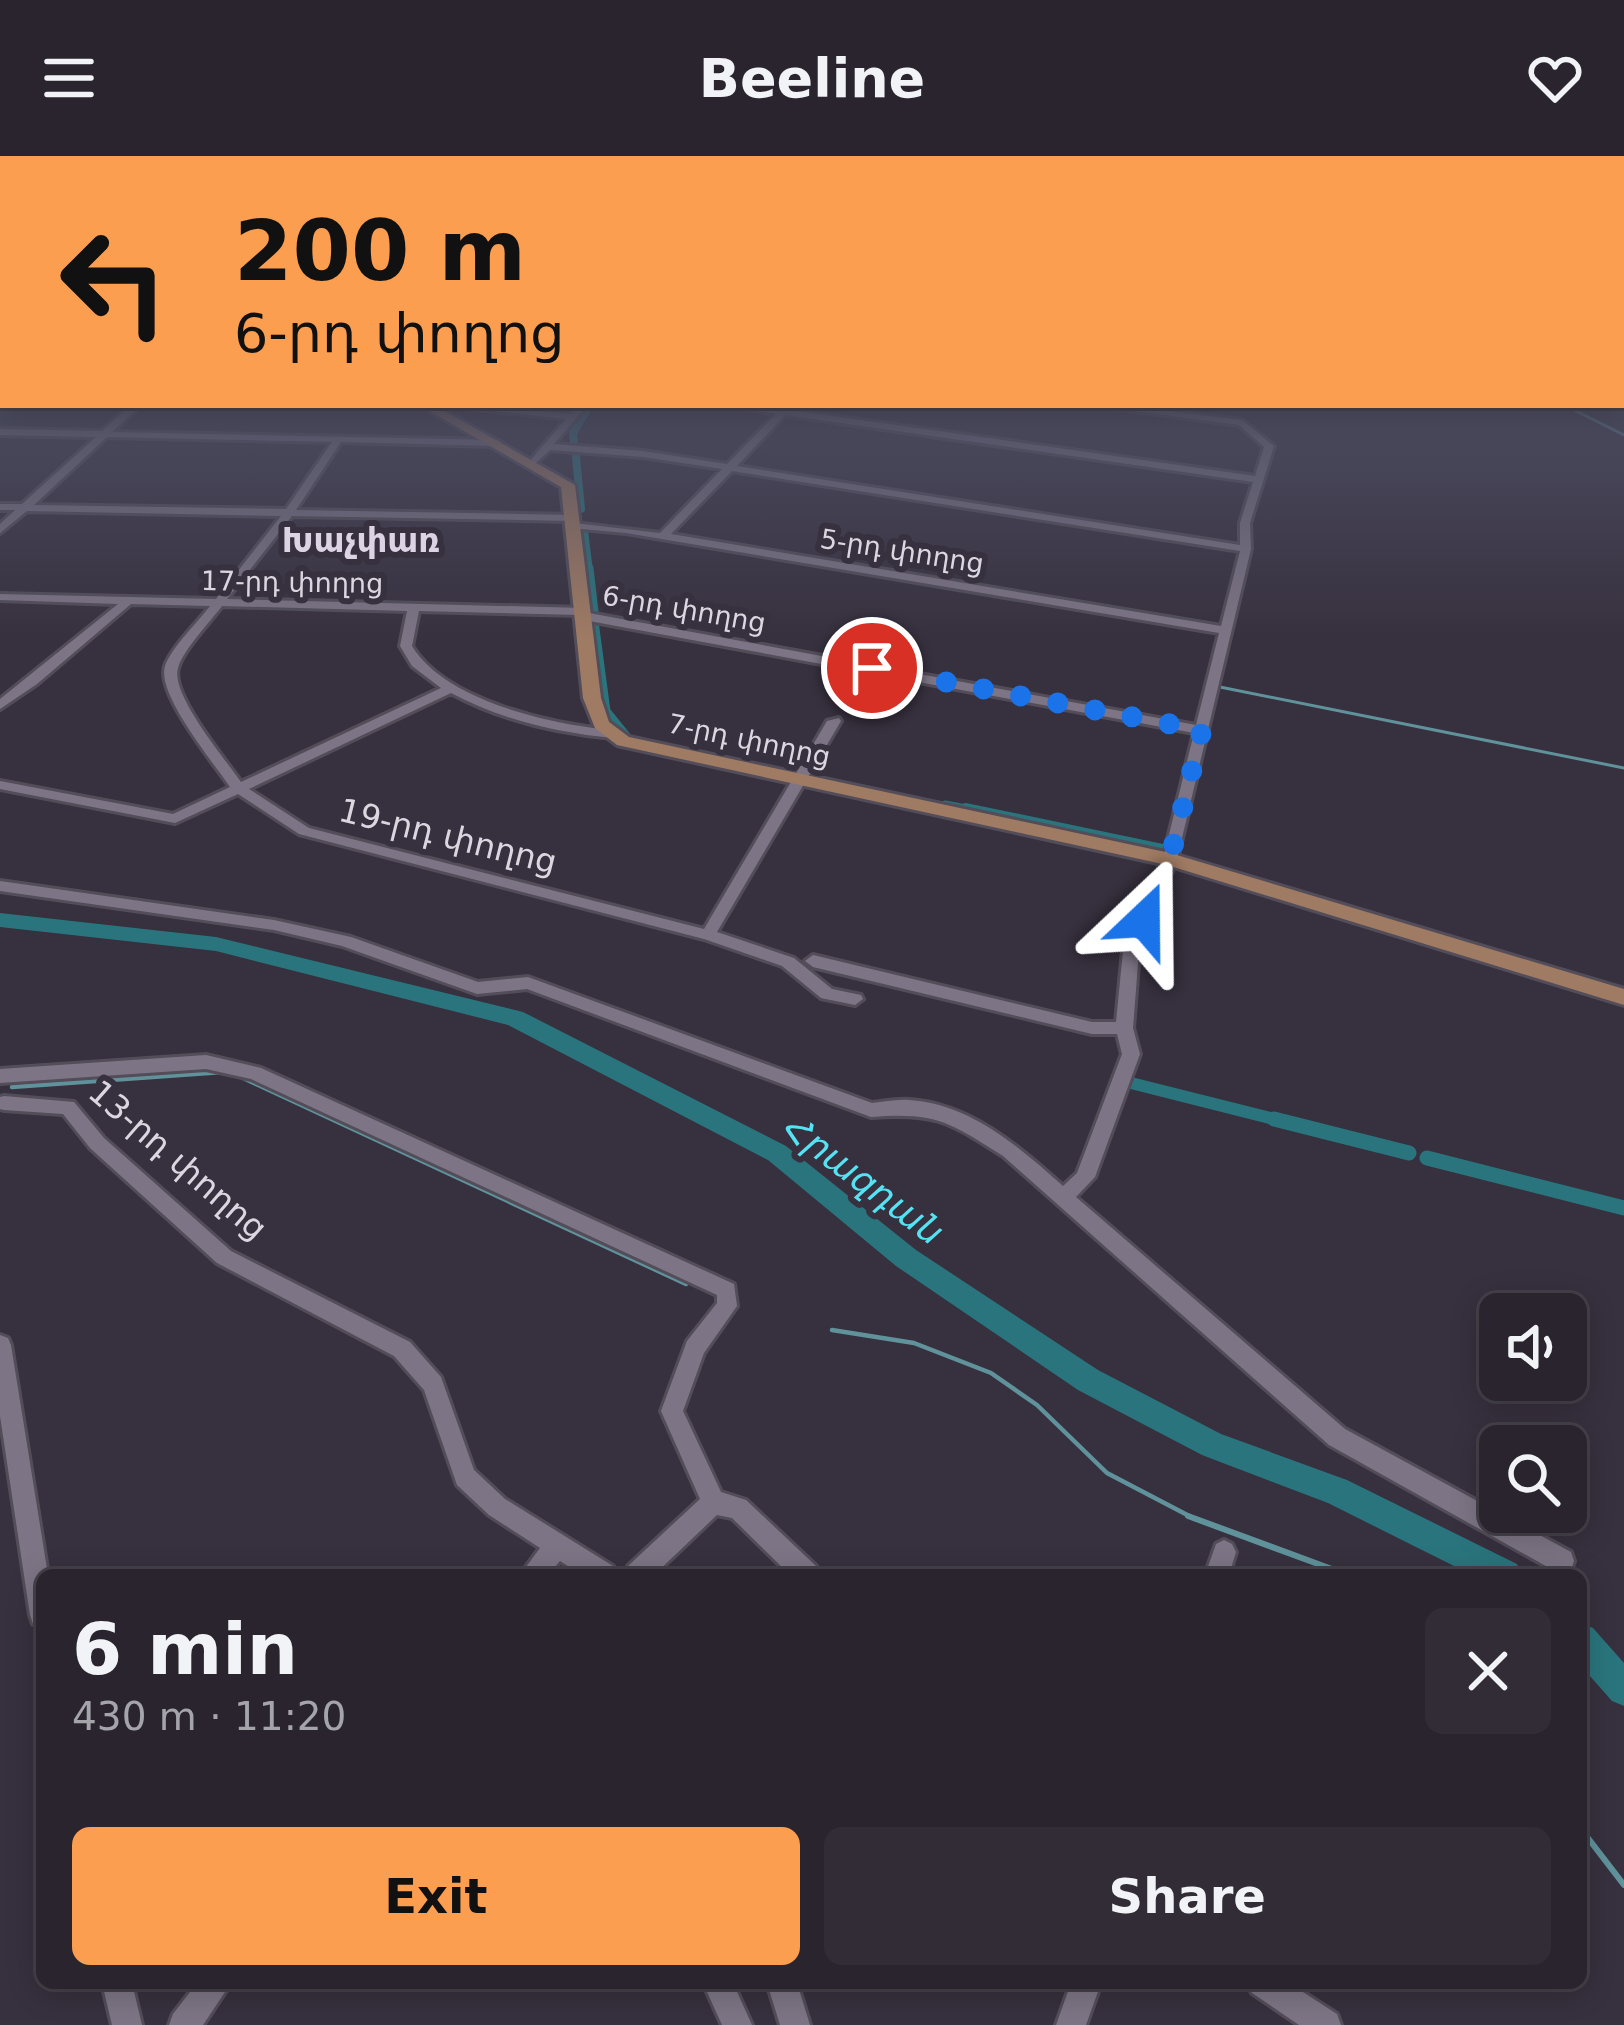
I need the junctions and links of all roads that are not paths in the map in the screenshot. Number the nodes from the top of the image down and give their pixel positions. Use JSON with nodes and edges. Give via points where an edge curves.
{"nodes":[{"id":1,"x":69,"y":467,"type":"edge"},
{"id":2,"x":319,"y":467,"type":"edge"},
{"id":3,"x":541,"y":467,"type":"edge"},
{"id":4,"x":718,"y":467,"type":"edge"},
{"id":5,"x":1175,"y":467,"type":"edge"},
{"id":6,"x":1262,"y":467,"type":"edge"},
{"id":7,"x":729,"y":469,"type":"junction"},
{"id":8,"x":1259,"y":480,"type":"junction"},
{"id":9,"x":0,"y":507,"type":"edge"},
{"id":10,"x":24,"y":508,"type":"junction"},
{"id":11,"x":289,"y":512,"type":"junction"},
{"id":12,"x":574,"y":522,"type":"junction"},
{"id":13,"x":0,"y":530,"type":"edge"},
{"id":14,"x":663,"y":536,"type":"junction"},
{"id":15,"x":1246,"y":549,"type":"junction"},
{"id":16,"x":0,"y":597,"type":"edge"},
{"id":17,"x":126,"y":603,"type":"junction"},
{"id":18,"x":217,"y":603,"type":"junction"},
{"id":19,"x":414,"y":608,"type":"junction"},
{"id":20,"x":584,"y":614,"type":"junction"},
{"id":21,"x":1222,"y":630,"type":"junction"},
{"id":22,"x":451,"y":688,"type":"junction"},
{"id":23,"x":0,"y":705,"type":"edge"},
{"id":24,"x":834,"y":722,"type":"dead end"},
{"id":25,"x":1202,"y":730,"type":"junction"},
{"id":26,"x":613,"y":734,"type":"junction"},
{"id":27,"x":797,"y":778,"type":"junction"},
{"id":28,"x":0,"y":785,"type":"edge"},
{"id":29,"x":238,"y":788,"type":"junction"},
{"id":30,"x":1170,"y":859,"type":"junction"},
{"id":31,"x":0,"y":886,"type":"edge"},
{"id":32,"x":708,"y":935,"type":"junction"},
{"id":33,"x":813,"y":961,"type":"dead end"},
{"id":34,"x":1624,"y":997,"type":"edge"},
{"id":35,"x":855,"y":998,"type":"dead end"},
{"id":36,"x":1124,"y":1028,"type":"junction"},
{"id":37,"x":7,"y":1076,"type":"edge"},
{"id":38,"x":2,"y":1106,"type":"edge"},
{"id":39,"x":1065,"y":1196,"type":"junction"},
{"id":40,"x":0,"y":1345,"type":"edge"},
{"id":41,"x":713,"y":1502,"type":"junction"},
{"id":42,"x":556,"y":1547,"type":"junction"},
{"id":43,"x":1562,"y":1561,"type":"dead end"},
{"id":44,"x":537,"y":1569,"type":"edge"},
{"id":45,"x":594,"y":1569,"type":"edge"},
{"id":46,"x":643,"y":1569,"type":"edge"},
{"id":47,"x":801,"y":1569,"type":"edge"},
{"id":48,"x":36,"y":1577,"type":"edge"},
{"id":49,"x":118,"y":1989,"type":"edge"},
{"id":50,"x":211,"y":1989,"type":"edge"},
{"id":51,"x":721,"y":1989,"type":"edge"},
{"id":52,"x":784,"y":1989,"type":"edge"},
{"id":53,"x":1085,"y":1989,"type":"edge"},
{"id":54,"x":1271,"y":1989,"type":"edge"},
{"id":55,"x":127,"y":2025,"type":"edge"},
{"id":56,"x":184,"y":2025,"type":"edge"},
{"id":57,"x":737,"y":2025,"type":"edge"},
{"id":58,"x":795,"y":2025,"type":"edge"},
{"id":59,"x":1071,"y":2025,"type":"edge"},
{"id":60,"x":1326,"y":2025,"type":"edge"}],
"edges":[{"from":1,"to":10,"type":"street"},
{"from":2,"to":11,"type":"street"},
{"from":3,"to":12,"type":"main road","via":[[568,485]]},
{"from":4,"to":7,"type":"street"},
{"from":5,"to":8,"type":"street"},
{"from":6,"to":8,"type":"street"},
{"from":7,"to":14,"type":"street"},
{"from":7,"to":15,"type":"street"},
{"from":8,"to":15,"type":"street"},
{"from":9,"to":10,"type":"street","name":"5-րդ փողոց"},
{"from":10,"to":11,"type":"street","name":"5-րդ փողոց"},
{"from":10,"to":13,"type":"street"},
{"from":11,"to":12,"type":"street","name":"5-րդ փողոց"},
{"from":11,"to":18,"type":"street"},
{"from":12,"to":14,"type":"street","name":"5-րդ փողոց"},
{"from":12,"to":20,"type":"main road"},
{"from":14,"to":21,"type":"street","name":"5-րդ փողոց"},
{"from":15,"to":21,"type":"street"},
{"from":16,"to":17,"type":"street","name":"17-րդ փողոց"},
{"from":17,"to":18,"type":"street","name":"17-րդ փողոց"},
{"from":17,"to":23,"type":"street"},
{"from":18,"to":19,"type":"street","name":"17-րդ փողոց"},
{"from":18,"to":29,"type":"street","name":"19-րդ փողոց","via":[[175,656],[170,676],[202,742]]},
{"from":19,"to":20,"type":"street","name":"17-րդ փողոց"},
{"from":19,"to":22,"type":"street","via":[[409,656]]},
{"from":20,"to":25,"type":"street","name":"6-րդ փողոց"},
{"from":20,"to":26,"type":"main road","via":[[592,698]]},
{"from":21,"to":25,"type":"street"},
{"from":22,"to":26,"type":"street"},
{"from":22,"to":29,"type":"street"},
{"from":24,"to":27,"type":"street"},
{"from":25,"to":30,"type":"street"},
{"from":26,"to":27,"type":"main road","name":"7-րդ փողոց"},
{"from":27,"to":30,"type":"main road","name":"7-րդ փողոց"},
{"from":27,"to":32,"type":"street"},
{"from":28,"to":29,"type":"street","via":[[175,819]]},
{"from":29,"to":32,"type":"street","name":"19-րդ փողոց","via":[[304,831]]},
{"from":30,"to":34,"type":"main road","name":"7-րդ փողոց"},
{"from":30,"to":36,"type":"street","via":[[1131,951]]},
{"from":31,"to":39,"type":"street","via":[[274,925],[477,988],[528,983],[871,1110],[954,1116]]},
{"from":32,"to":35,"type":"street","name":"19-րդ փողոց","via":[[788,962],[827,994]]},
{"from":33,"to":36,"type":"street","via":[[1092,1028]]},
{"from":36,"to":39,"type":"street","via":[[1131,1054],[1085,1177]]},
{"from":37,"to":38,"type":"street"},
{"from":37,"to":41,"type":"street","via":[[206,1062],[255,1073],[727,1290],[727,1306],[695,1348],[672,1411]]},
{"from":38,"to":42,"type":"street","name":"13-րդ փողոց","via":[[68,1107],[97,1143],[224,1256],[402,1348],[433,1384],[466,1477],[496,1508]]},
{"from":39,"to":43,"type":"street","via":[[1337,1437]]},
{"from":40,"to":48,"type":"street"},
{"from":41,"to":46,"type":"street"},
{"from":41,"to":47,"type":"street","via":[[738,1508]]},
{"from":42,"to":44,"type":"street"},
{"from":42,"to":45,"type":"street","name":"13-րդ փողոց"},
{"from":49,"to":55,"type":"street"},
{"from":50,"to":56,"type":"street"},
{"from":51,"to":57,"type":"street"},
{"from":52,"to":58,"type":"street"},
{"from":53,"to":59,"type":"street"},
{"from":54,"to":60,"type":"street"}]}
